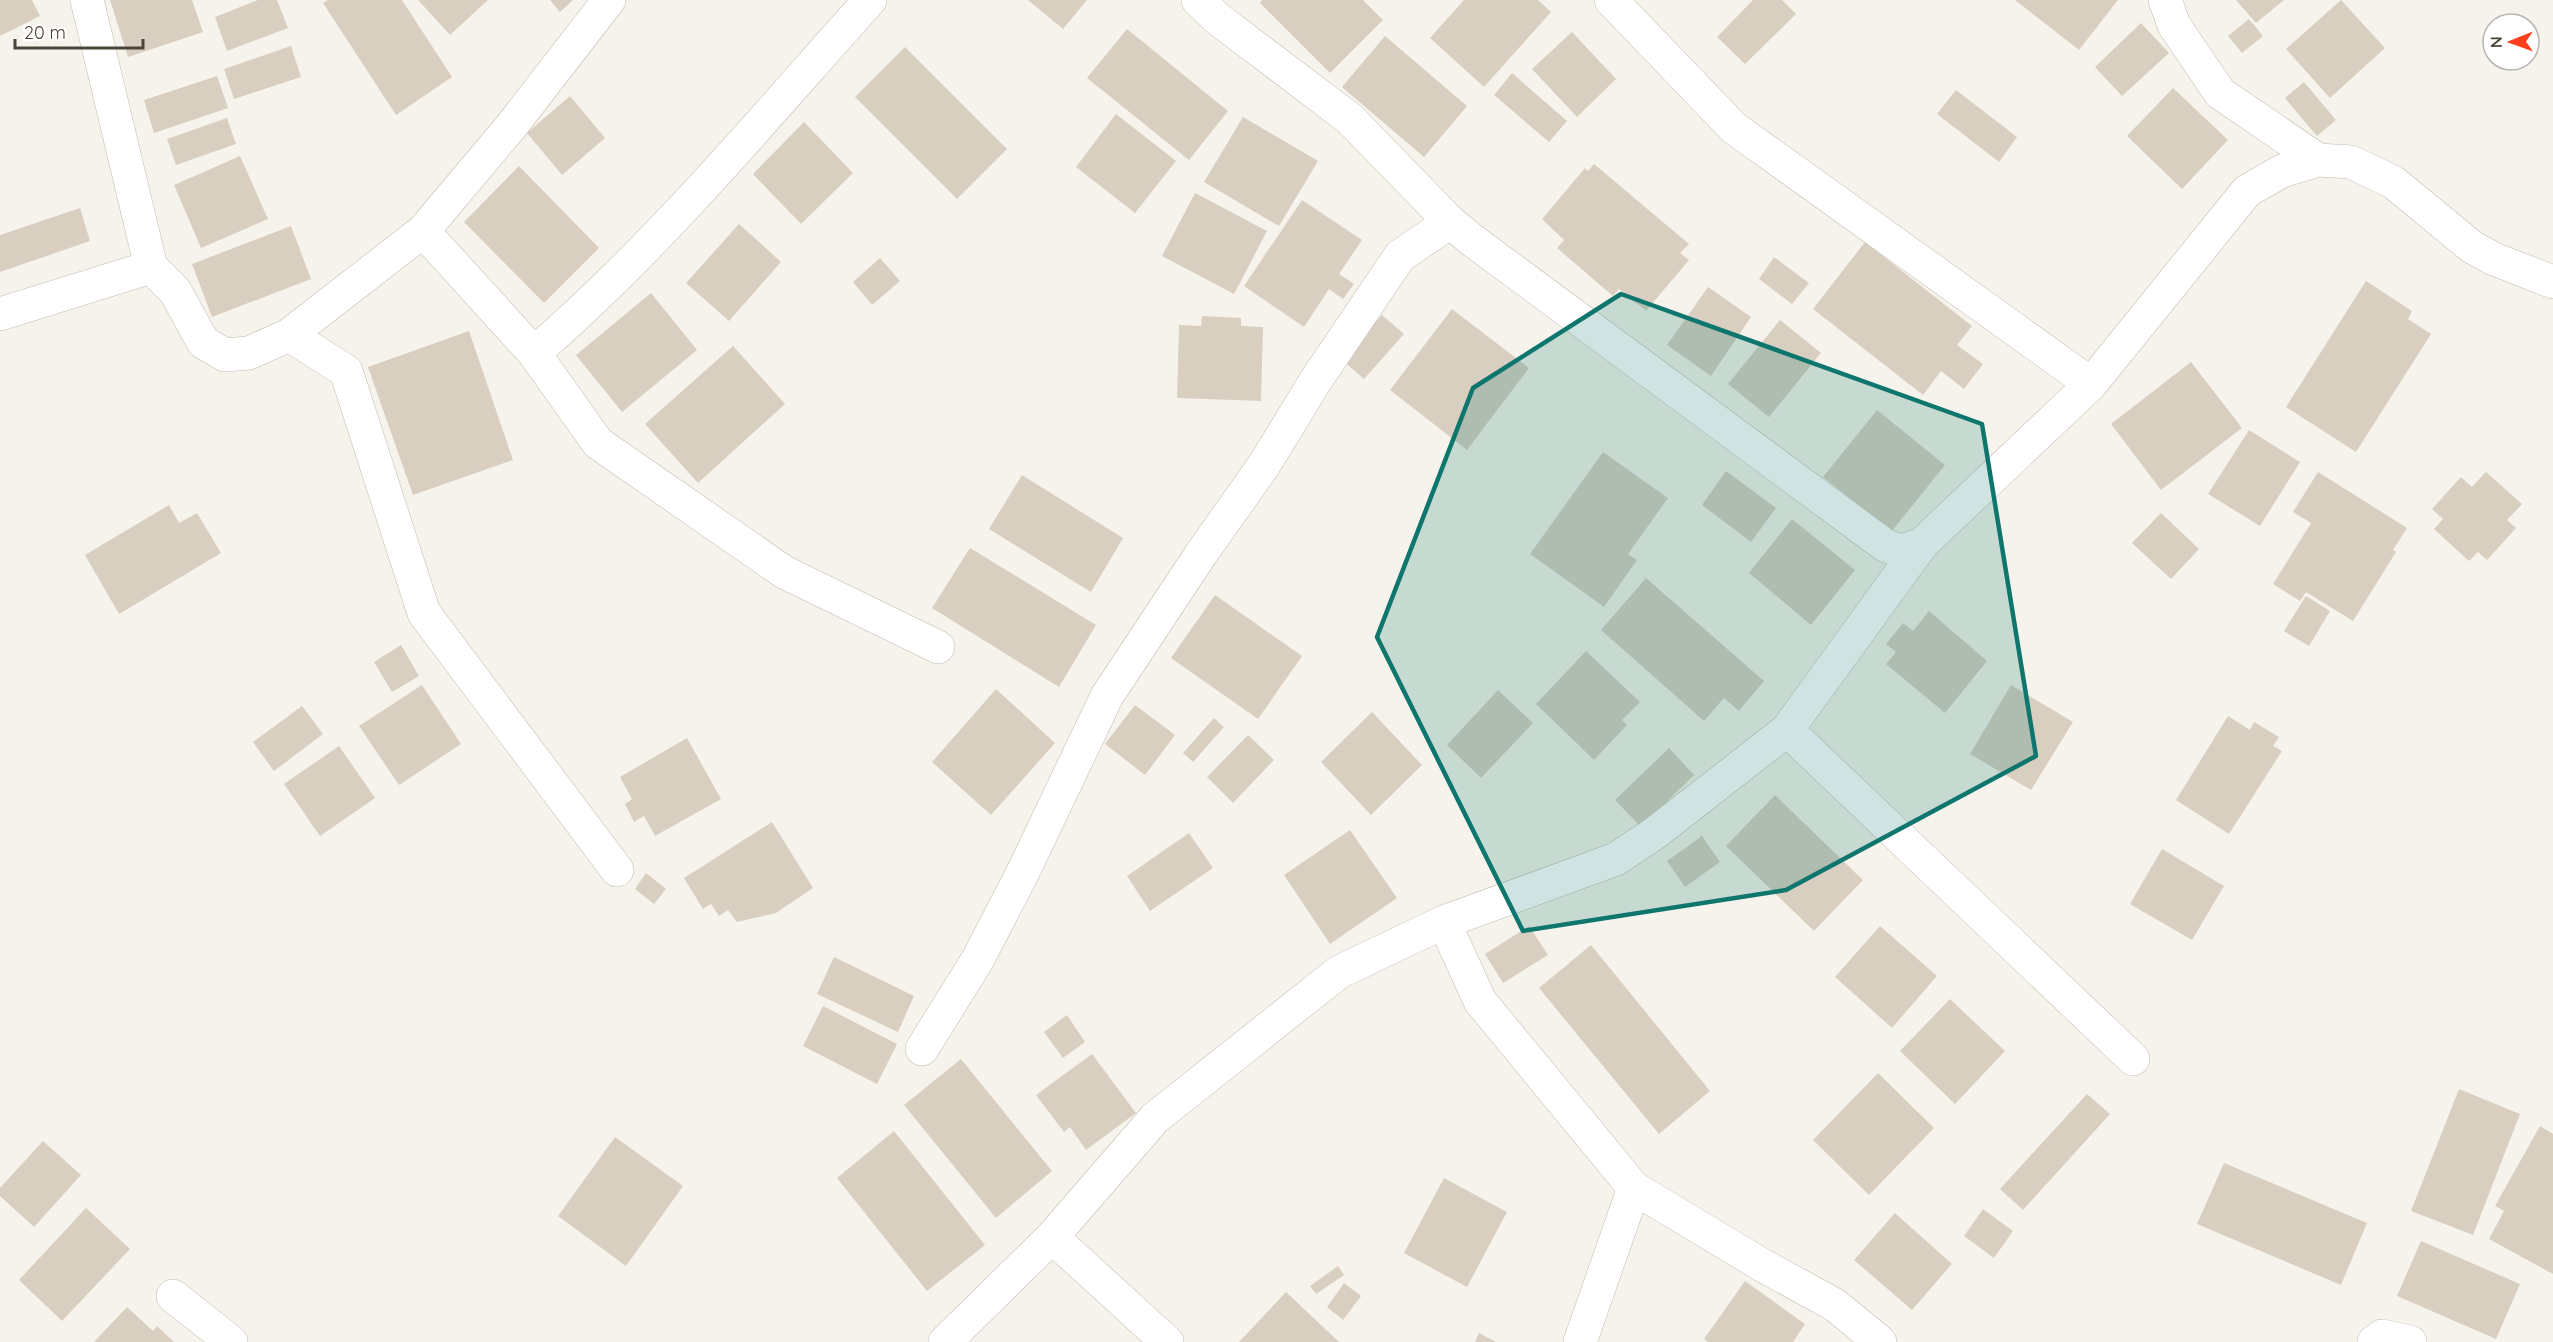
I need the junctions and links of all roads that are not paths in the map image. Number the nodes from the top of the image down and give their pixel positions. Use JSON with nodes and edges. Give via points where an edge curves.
{"nodes":[{"id":1,"x":87,"y":0,"type":"edge"},
{"id":2,"x":609,"y":0,"type":"edge"},
{"id":3,"x":870,"y":0,"type":"edge"},
{"id":4,"x":1198,"y":0,"type":"edge"},
{"id":5,"x":1611,"y":0,"type":"edge"},
{"id":6,"x":2164,"y":0,"type":"edge"},
{"id":7,"x":2318,"y":160,"type":"junction"},
{"id":8,"x":1450,"y":222,"type":"junction"},
{"id":9,"x":423,"y":231,"type":"junction"},
{"id":10,"x":151,"y":267,"type":"junction"},
{"id":11,"x":2553,"y":282,"type":"edge"},
{"id":12,"x":0,"y":314,"type":"edge"},
{"id":13,"x":288,"y":335,"type":"junction"},
{"id":14,"x":534,"y":353,"type":"junction"},
{"id":15,"x":2091,"y":384,"type":"junction"},
{"id":16,"x":1922,"y":544,"type":"junction"},
{"id":17,"x":938,"y":647,"type":"dead end"},
{"id":18,"x":1787,"y":730,"type":"junction"},
{"id":19,"x":617,"y":870,"type":"dead end"},
{"id":20,"x":1444,"y":922,"type":"junction"},
{"id":21,"x":922,"y":1049,"type":"dead end"},
{"id":22,"x":2133,"y":1059,"type":"dead end"},
{"id":23,"x":1634,"y":1188,"type":"junction"},
{"id":24,"x":1052,"y":1237,"type":"junction"},
{"id":25,"x":172,"y":1296,"type":"dead end"},
{"id":26,"x":231,"y":1342,"type":"edge"},
{"id":27,"x":945,"y":1342,"type":"edge"},
{"id":28,"x":1167,"y":1342,"type":"edge"},
{"id":29,"x":1580,"y":1342,"type":"edge"},
{"id":30,"x":1880,"y":1342,"type":"edge"},
{"id":31,"x":2374,"y":1342,"type":"edge"},
{"id":32,"x":2410,"y":1342,"type":"edge"}],
"edges":[{"from":1,"to":10,"type":"street"},
{"from":2,"to":9,"type":"street"},
{"from":3,"to":14,"type":"street","via":[[691,198],[583,310]]},
{"from":4,"to":8,"type":"street","via":[[1350,119]]},
{"from":5,"to":15,"type":"street","via":[[1734,128]]},
{"from":6,"to":7,"type":"street","via":[[2174,25],[2220,93]]},
{"from":7,"to":11,"type":"street","via":[[2351,162],[2393,182],[2472,247]]},
{"from":7,"to":15,"type":"street","via":[[2282,171],[2247,191]]},
{"from":8,"to":16,"type":"street","via":[[1886,546],[1902,551]]},
{"from":8,"to":21,"type":"street","via":[[1400,256],[1107,696],[983,949]]},
{"from":9,"to":13,"type":"street"},
{"from":9,"to":14,"type":"street"},
{"from":10,"to":12,"type":"street"},
{"from":10,"to":13,"type":"street","via":[[175,291],[203,342],[225,355],[249,353]]},
{"from":13,"to":19,"type":"street","via":[[346,371],[424,613]]},
{"from":14,"to":17,"type":"street","via":[[598,443],[783,572]]},
{"from":15,"to":16,"type":"street"},
{"from":16,"to":18,"type":"street"},
{"from":18,"to":20,"type":"street","via":[[1616,859]]},
{"from":18,"to":22,"type":"street"},
{"from":20,"to":23,"type":"street","via":[[1480,1001]]},
{"from":20,"to":24,"type":"street","via":[[1339,972],[1155,1118]]},
{"from":23,"to":29,"type":"street"},
{"from":23,"to":30,"type":"street","via":[[1835,1305]]},
{"from":24,"to":27,"type":"street"},
{"from":24,"to":28,"type":"street"},
{"from":25,"to":26,"type":"street"},
{"from":31,"to":32,"type":"street","via":[[2382,1336]]}]}
